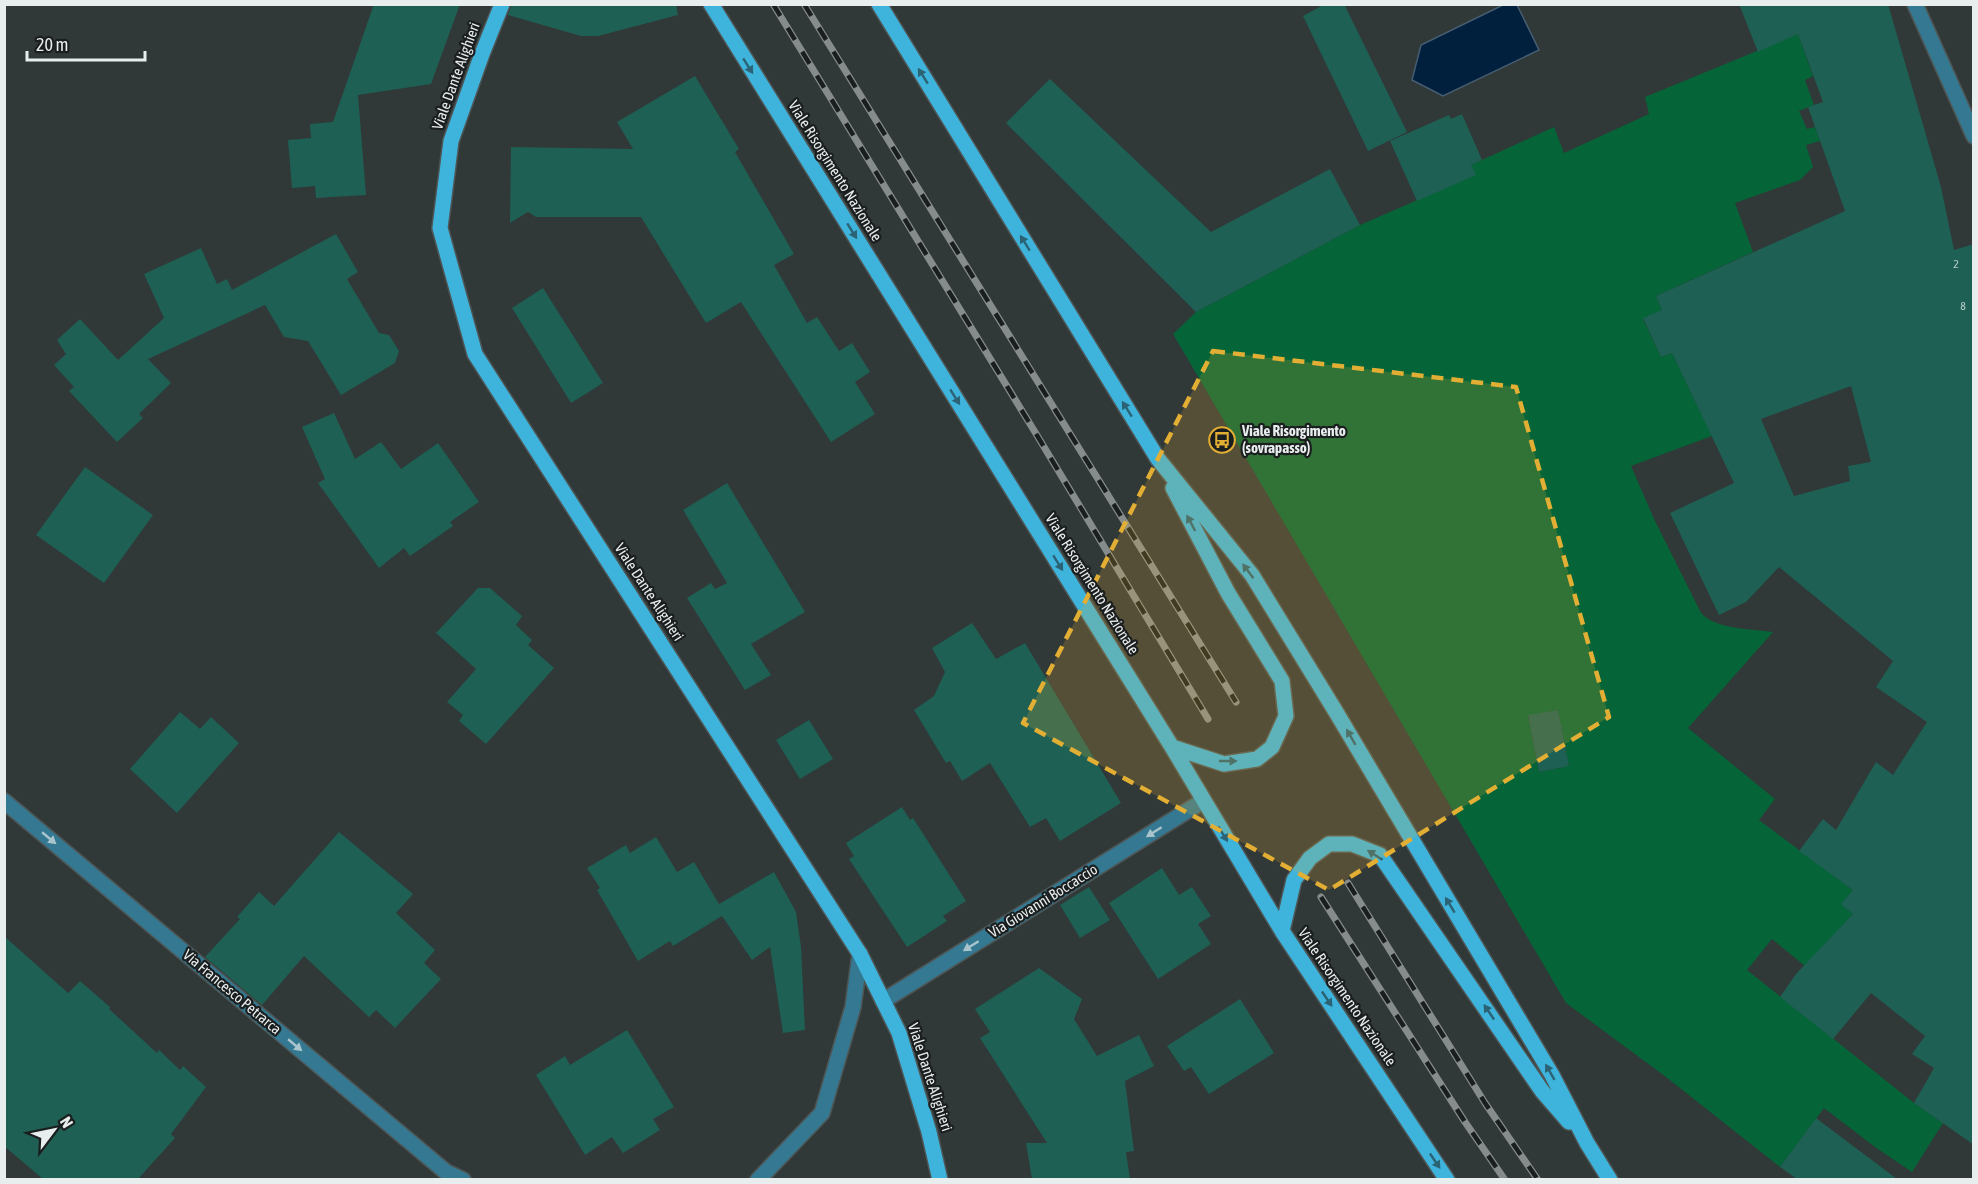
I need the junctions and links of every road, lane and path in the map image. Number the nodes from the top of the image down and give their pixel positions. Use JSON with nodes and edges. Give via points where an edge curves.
{"nodes":[{"id":1,"x":502,"y":4,"type":"edge"},
{"id":2,"x":879,"y":4,"type":"edge"},
{"id":3,"x":1914,"y":4,"type":"edge"},
{"id":4,"x":712,"y":9,"type":"edge"},
{"id":5,"x":1974,"y":136,"type":"edge"},
{"id":6,"x":1158,"y":459,"type":"junction"},
{"id":7,"x":1172,"y":747,"type":"junction"},
{"id":8,"x":4,"y":801,"type":"edge"},
{"id":9,"x":1203,"y":801,"type":"junction"},
{"id":10,"x":1282,"y":931,"type":"junction"},
{"id":11,"x":860,"y":954,"type":"junction"},
{"id":12,"x":883,"y":1001,"type":"junction"},
{"id":13,"x":1587,"y":1143,"type":"junction"},
{"id":14,"x":463,"y":1179,"type":"edge"},
{"id":15,"x":758,"y":1179,"type":"edge"},
{"id":16,"x":940,"y":1179,"type":"edge"},
{"id":17,"x":1447,"y":1179,"type":"edge"},
{"id":18,"x":1610,"y":1179,"type":"edge"}],
"edges":[{"from":1,"to":11,"type":"main road","name":"Viale Dante Alighieri","via":[[452,141],[440,228],[475,354]]},
{"from":6,"to":2,"type":"main road","one_way":true},
{"from":3,"to":5,"type":"street"},
{"from":4,"to":7,"type":"main road","name":"Viale Risorgimento Nazionale","one_way":true},
{"from":7,"to":6,"type":"main road","one_way":true,"via":[[1224,764],[1257,759],[1272,747],[1286,716],[1282,681],[1228,593]]},
{"from":13,"to":6,"type":"main road","one_way":true,"via":[[1552,1076],[1252,575]]},
{"from":7,"to":9,"type":"main road","name":"Viale Risorgimento Nazionale"},
{"from":8,"to":14,"type":"street","name":"Via Francesco Petrarca","one_way":true,"via":[[446,1172]]},
{"from":9,"to":10,"type":"main road","name":"Viale Risorgimento Nazionale","one_way":true},
{"from":9,"to":12,"type":"street","name":"Via Giovanni Boccaccio","one_way":true},
{"from":13,"to":10,"type":"main road","one_way":true,"via":[[1542,1091],[1380,855],[1352,844],[1329,844],[1310,858],[1294,880]]},
{"from":10,"to":17,"type":"main road","name":"Viale Risorgimento Nazionale","one_way":true},
{"from":11,"to":12,"type":"main road","name":"Viale Dante Alighieri"},
{"from":11,"to":15,"type":"street","via":[[853,1007],[822,1113]]},
{"from":12,"to":16,"type":"main road","name":"Viale Dante Alighieri","via":[[899,1033],[930,1132]]},
{"from":13,"to":18,"type":"main road"}]}
